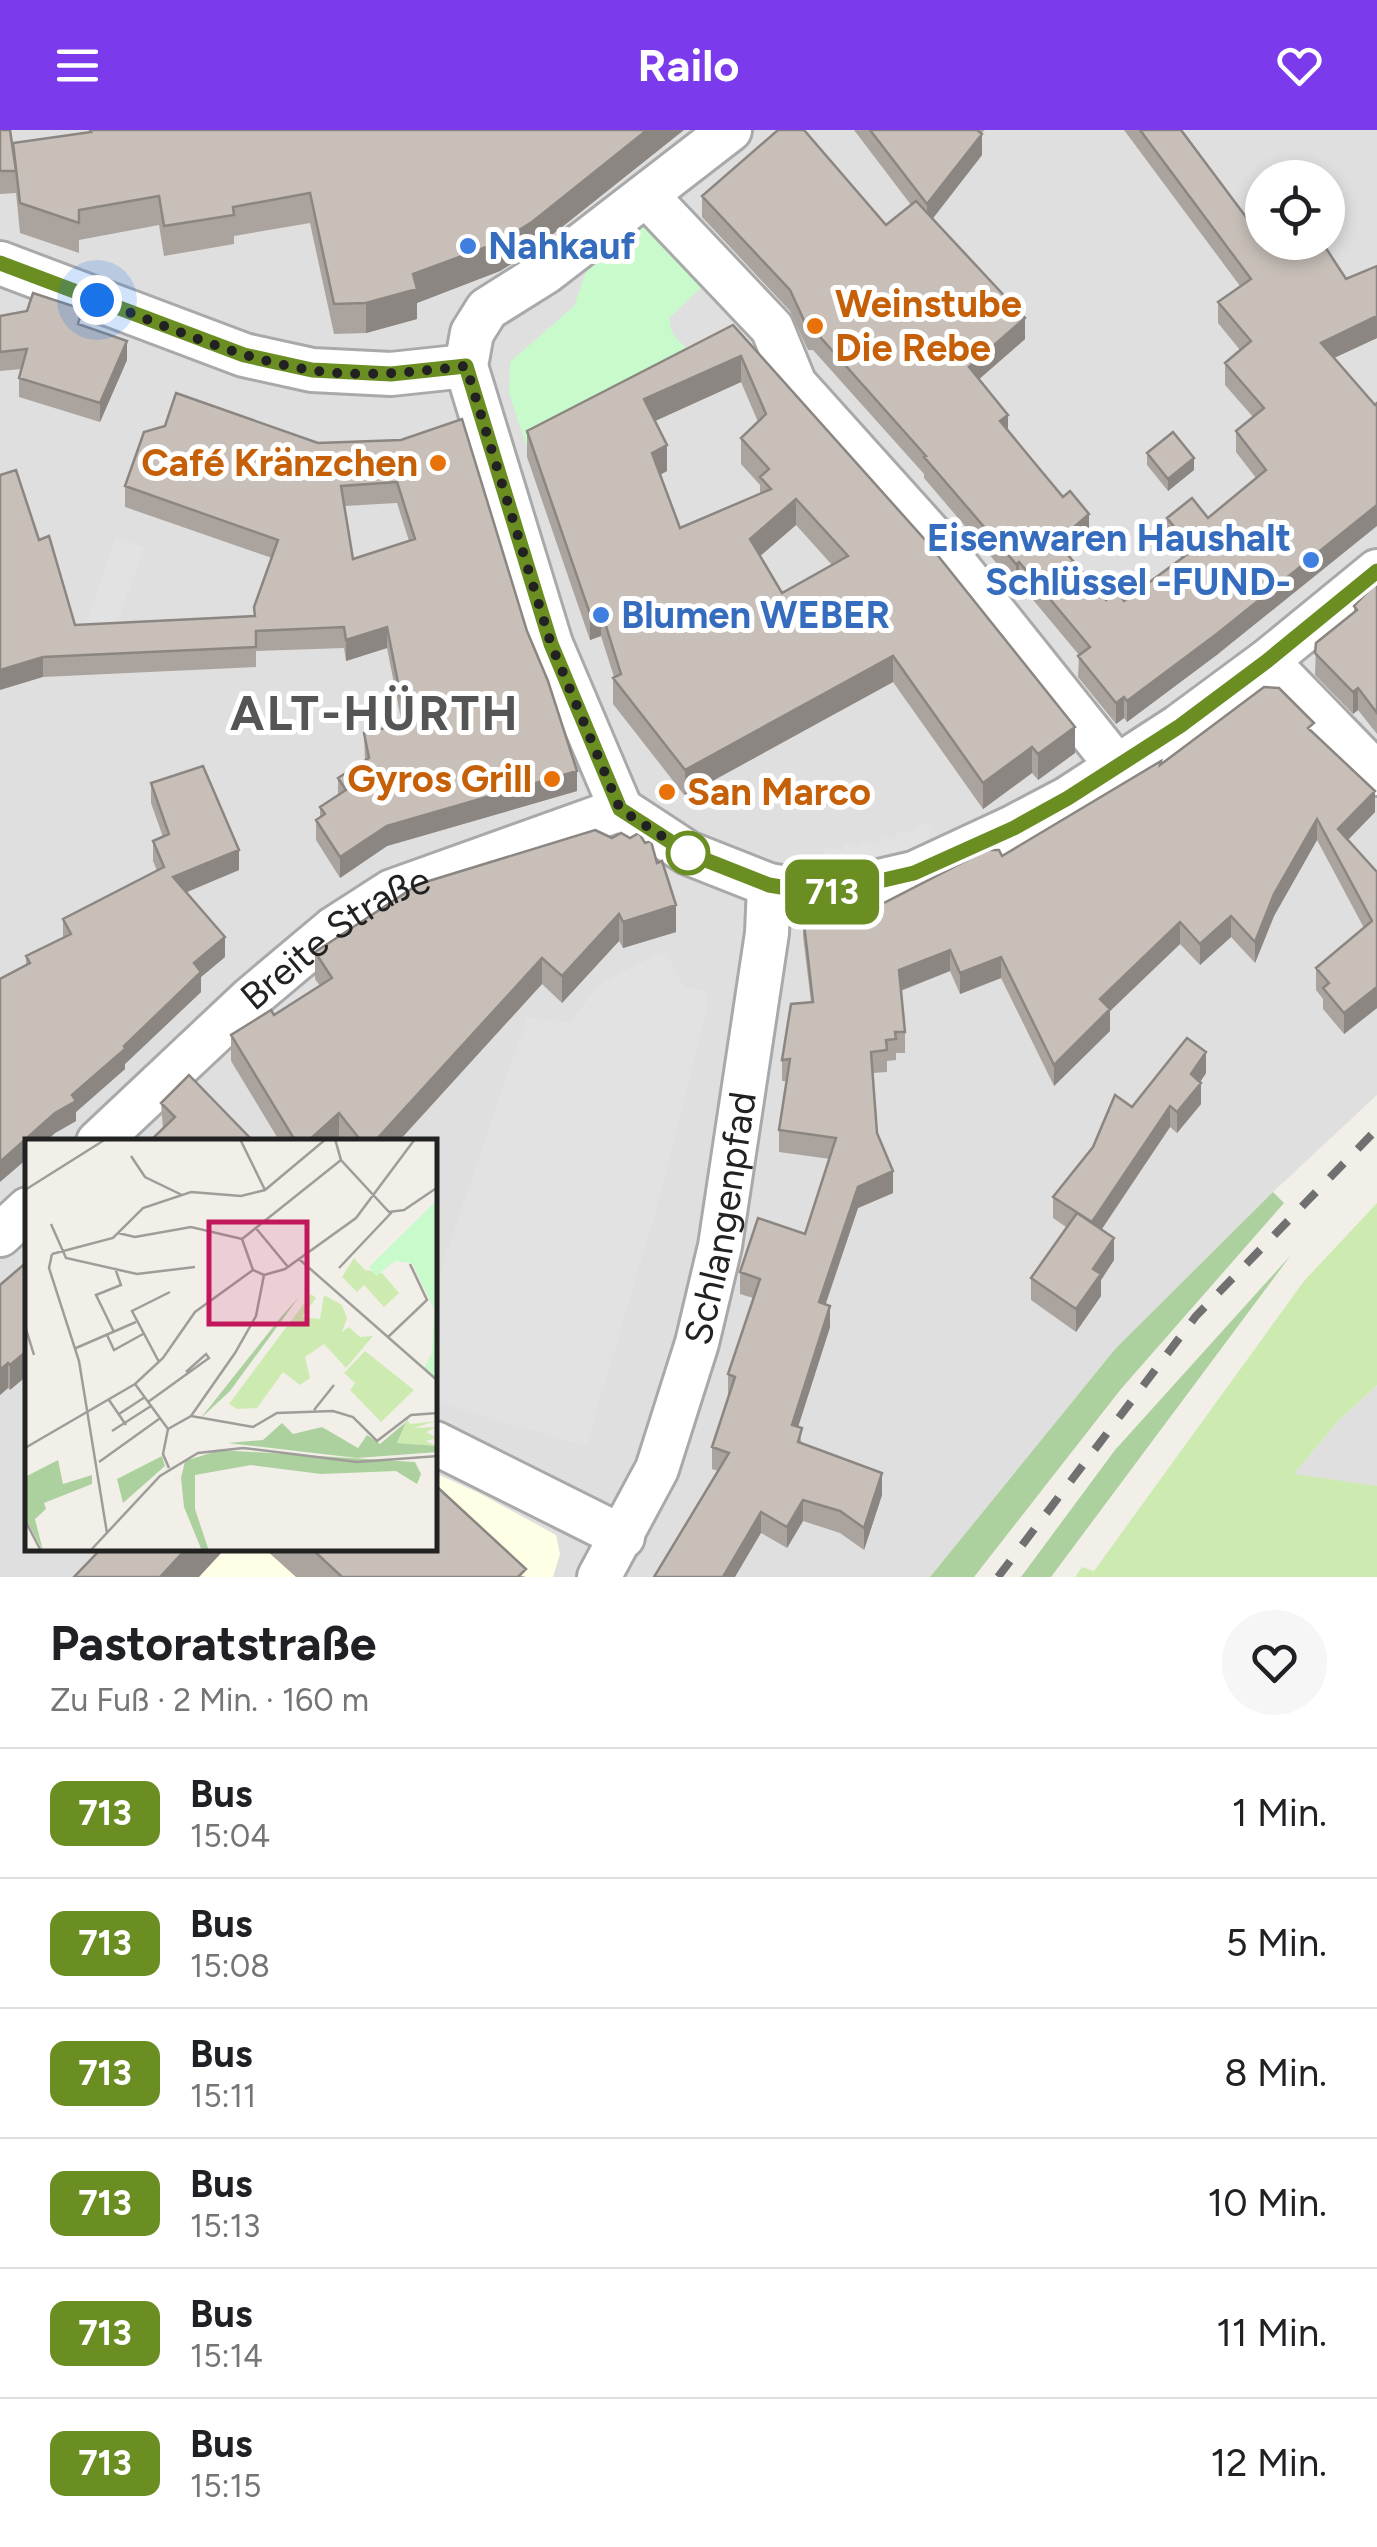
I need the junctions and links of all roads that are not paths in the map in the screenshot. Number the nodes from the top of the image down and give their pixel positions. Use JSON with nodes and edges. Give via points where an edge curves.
{"nodes":[{"id":1,"x":730,"y":130,"type":"edge"},
{"id":2,"x":647,"y":196,"type":"junction"},
{"id":3,"x":0,"y":263,"type":"edge"},
{"id":4,"x":466,"y":366,"type":"junction"},
{"id":5,"x":1377,"y":571,"type":"edge"},
{"id":6,"x":1267,"y":661,"type":"junction"},
{"id":7,"x":1116,"y":766,"type":"junction"},
{"id":8,"x":1377,"y":774,"type":"edge"},
{"id":9,"x":620,"y":809,"type":"junction"},
{"id":10,"x":769,"y":885,"type":"junction"},
{"id":11,"x":101,"y":1139,"type":"edge"},
{"id":12,"x":25,"y":1212,"type":"edge"},
{"id":13,"x":0,"y":1235,"type":"edge"},
{"id":14,"x":438,"y":1444,"type":"edge"},
{"id":15,"x":623,"y":1538,"type":"junction"},
{"id":16,"x":599,"y":1577,"type":"edge"}],
"edges":[{"from":1,"to":2,"type":"street"},
{"from":2,"to":4,"type":"street","via":[[486,308],[472,333]]},
{"from":2,"to":7,"type":"street","via":[[772,328],[795,384],[946,552]]},
{"from":3,"to":4,"type":"street","via":[[244,355],[312,370],[371,373]]},
{"from":4,"to":9,"type":"street","via":[[551,644]]},
{"from":5,"to":6,"type":"street"},
{"from":6,"to":7,"type":"street"},
{"from":6,"to":8,"type":"street"},
{"from":7,"to":10,"type":"street","via":[[1014,828],[914,873],[823,894]]},
{"from":9,"to":10,"type":"street","via":[[688,853]]},
{"from":9,"to":11,"type":"street","name":"Breite Straße","via":[[392,891],[252,998]]},
{"from":10,"to":15,"type":"street","name":"Schlangenpfad","via":[[720,1246],[657,1468]]},
{"from":12,"to":13,"type":"street"},
{"from":14,"to":15,"type":"street"},
{"from":15,"to":16,"type":"street","name":"Schlangenpfad"}]}
